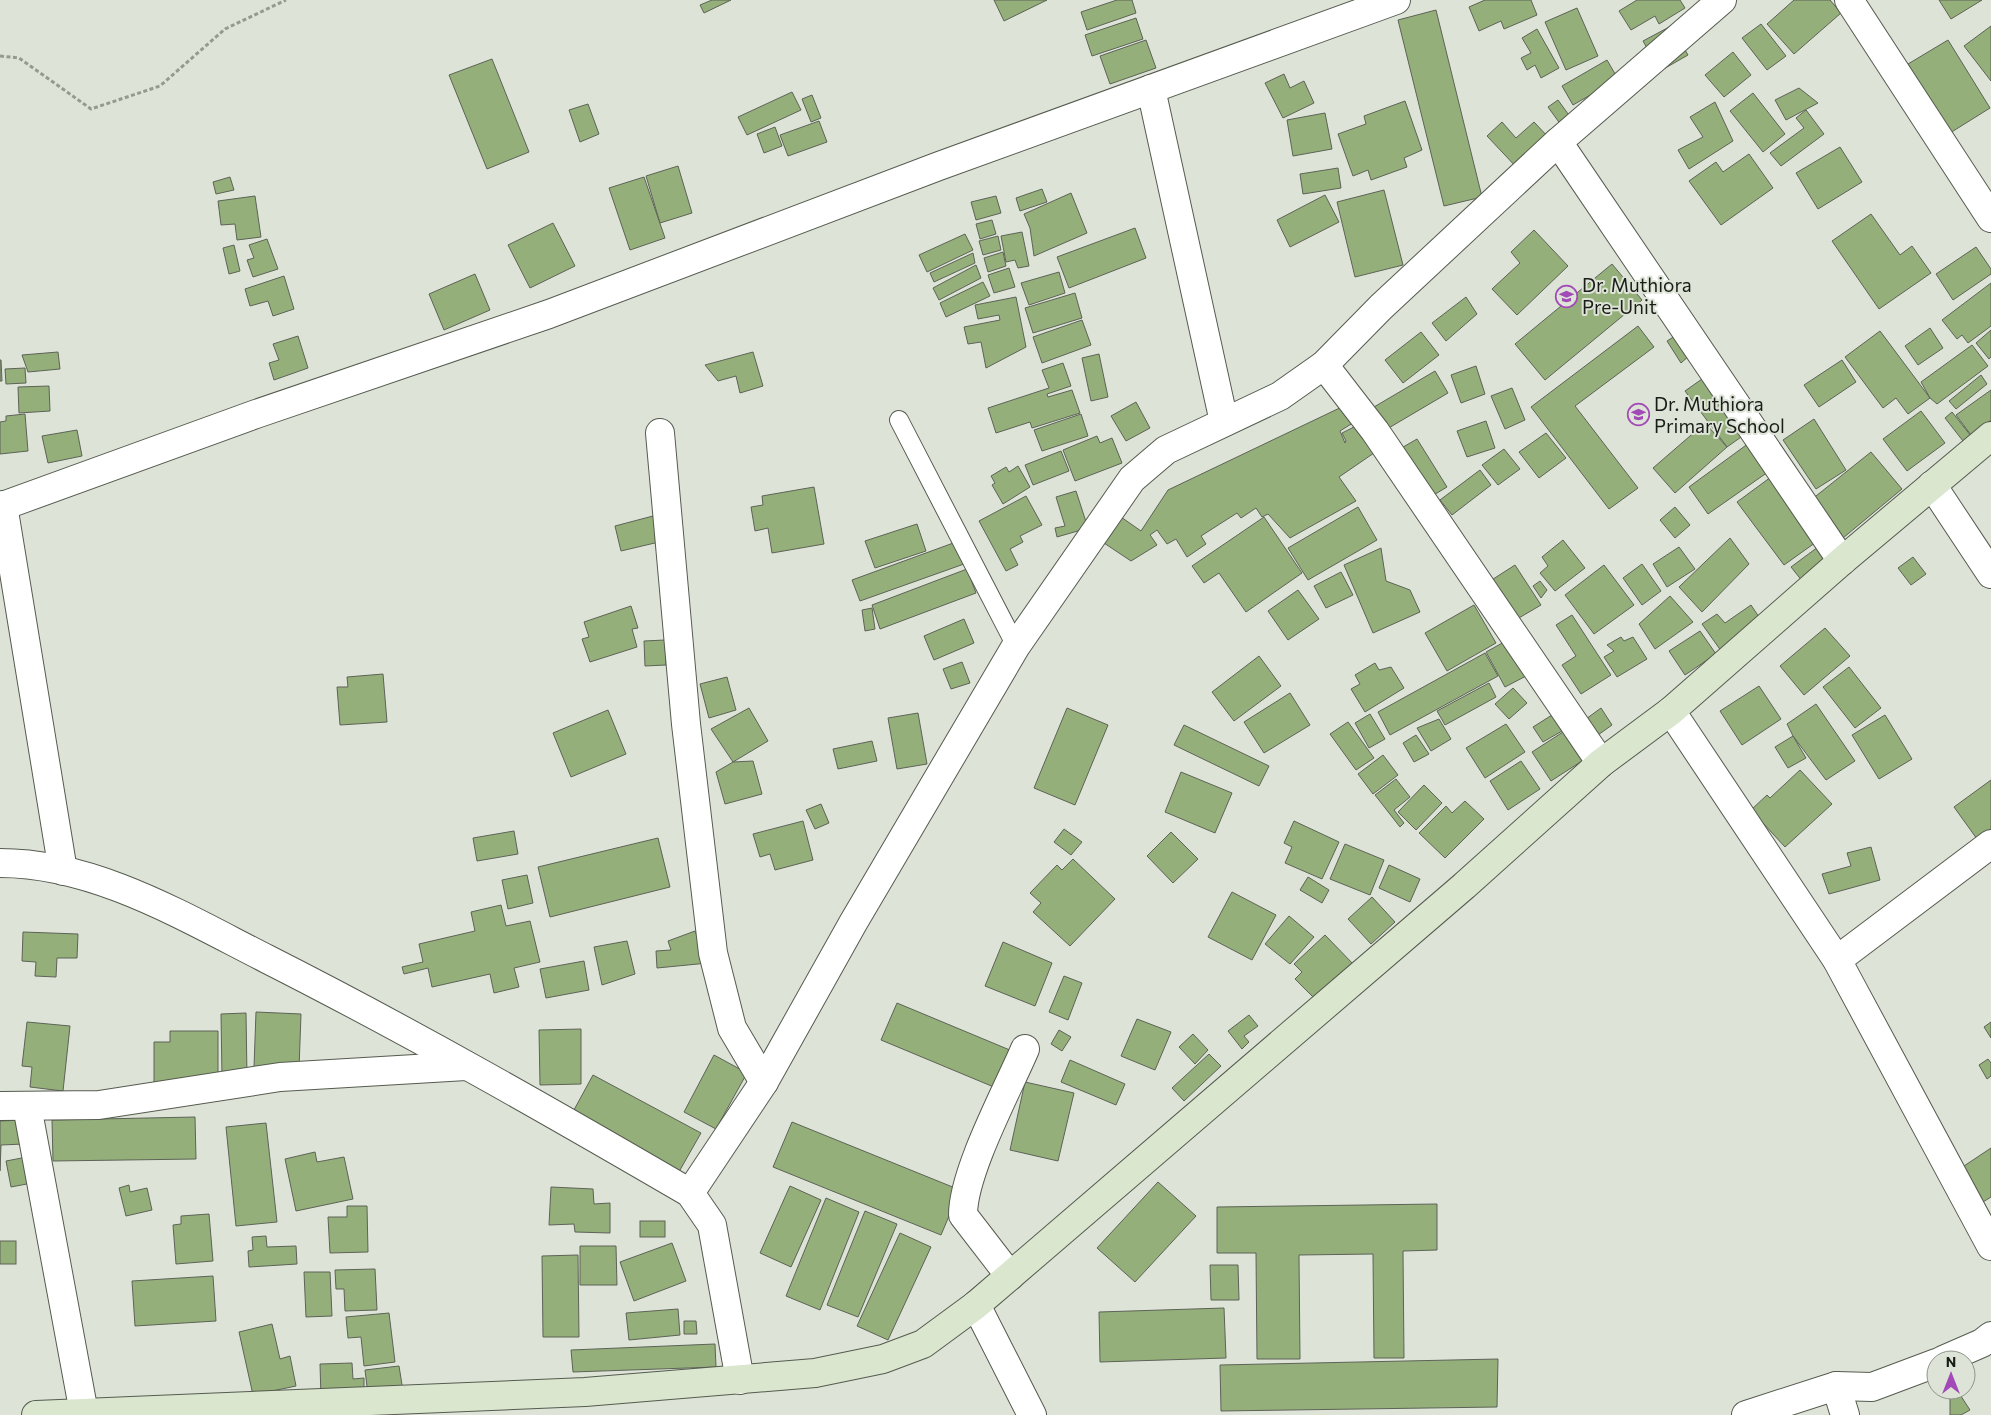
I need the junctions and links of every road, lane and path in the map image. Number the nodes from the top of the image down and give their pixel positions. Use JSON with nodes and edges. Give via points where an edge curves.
{"nodes":[{"id":1,"x":286,"y":0,"type":"edge"},
{"id":2,"x":1396,"y":0,"type":"edge"},
{"id":3,"x":1722,"y":0,"type":"edge"},
{"id":4,"x":1849,"y":0,"type":"edge"},
{"id":5,"x":0,"y":56,"type":"edge"},
{"id":6,"x":1151,"y":89,"type":"junction"},
{"id":7,"x":1558,"y":142,"type":"junction"},
{"id":8,"x":1991,"y":218,"type":"edge"},
{"id":9,"x":1324,"y":365,"type":"junction"},
{"id":10,"x":899,"y":420,"type":"dead end"},
{"id":11,"x":1224,"y":422,"type":"junction"},
{"id":12,"x":660,"y":433,"type":"dead end"},
{"id":13,"x":1991,"y":436,"type":"edge"},
{"id":14,"x":1932,"y":486,"type":"junction"},
{"id":15,"x":2,"y":506,"type":"edge"},
{"id":16,"x":1842,"y":561,"type":"junction"},
{"id":17,"x":1991,"y":574,"type":"edge"},
{"id":18,"x":1016,"y":646,"type":"junction"},
{"id":19,"x":1671,"y":711,"type":"junction"},
{"id":20,"x":1601,"y":763,"type":"junction"},
{"id":21,"x":1991,"y":844,"type":"edge"},
{"id":22,"x":0,"y":863,"type":"edge"},
{"id":23,"x":63,"y":871,"type":"junction"},
{"id":24,"x":1837,"y":960,"type":"junction"},
{"id":25,"x":1025,"y":1049,"type":"dead end"},
{"id":26,"x":466,"y":1066,"type":"junction"},
{"id":27,"x":764,"y":1082,"type":"junction"},
{"id":28,"x":0,"y":1106,"type":"edge"},
{"id":29,"x":27,"y":1106,"type":"junction"},
{"id":30,"x":690,"y":1193,"type":"junction"},
{"id":31,"x":1991,"y":1246,"type":"edge"},
{"id":32,"x":1010,"y":1276,"type":"junction"},
{"id":33,"x":976,"y":1305,"type":"junction"},
{"id":34,"x":1991,"y":1336,"type":"edge"},
{"id":35,"x":1966,"y":1350,"type":"edge"},
{"id":36,"x":1926,"y":1367,"type":"edge"},
{"id":37,"x":740,"y":1380,"type":"junction"},
{"id":38,"x":1836,"y":1386,"type":"junction"},
{"id":39,"x":585,"y":1404,"type":"edge"},
{"id":40,"x":391,"y":1408,"type":"edge"},
{"id":41,"x":84,"y":1413,"type":"junction"},
{"id":42,"x":36,"y":1415,"type":"edge"},
{"id":43,"x":1032,"y":1415,"type":"edge"},
{"id":44,"x":1746,"y":1415,"type":"edge"},
{"id":45,"x":1845,"y":1415,"type":"edge"}],
"edges":[{"from":1,"to":5,"type":"path","via":[[225,29],[160,86],[91,109],[20,58]]},
{"from":2,"to":6,"type":"street"},
{"from":3,"to":7,"type":"street"},
{"from":4,"to":8,"type":"street"},
{"from":6,"to":11,"type":"street"},
{"from":6,"to":15,"type":"street","via":[[549,314],[256,414]]},
{"from":7,"to":9,"type":"street"},
{"from":7,"to":16,"type":"street"},
{"from":9,"to":11,"type":"street","via":[[1280,396]]},
{"from":9,"to":20,"type":"street","via":[[1375,432]]},
{"from":10,"to":18,"type":"lane"},
{"from":11,"to":18,"type":"street","via":[[1166,450],[1132,479]]},
{"from":12,"to":27,"type":"street","via":[[686,724],[714,954],[732,1028]]},
{"from":13,"to":14,"type":"main road"},
{"from":14,"to":16,"type":"main road"},
{"from":14,"to":17,"type":"street"},
{"from":15,"to":23,"type":"street"},
{"from":16,"to":19,"type":"main road"},
{"from":18,"to":27,"type":"street","via":[[853,923]]},
{"from":19,"to":20,"type":"main road"},
{"from":19,"to":24,"type":"street"},
{"from":20,"to":32,"type":"main road","via":[[1464,886]]},
{"from":21,"to":24,"type":"street"},
{"from":22,"to":23,"type":"street","via":[[30,863]]},
{"from":23,"to":26,"type":"street","via":[[101,881],[165,908],[330,991]]},
{"from":24,"to":31,"type":"street"},
{"from":25,"to":32,"type":"street","via":[[978,1158],[963,1204],[963,1215]]},
{"from":26,"to":29,"type":"street","via":[[280,1078],[99,1104]]},
{"from":26,"to":30,"type":"street"},
{"from":27,"to":30,"type":"street"},
{"from":28,"to":29,"type":"street"},
{"from":29,"to":41,"type":"street"},
{"from":30,"to":37,"type":"street","via":[[712,1225]]},
{"from":32,"to":33,"type":"main road"},
{"from":33,"to":37,"type":"main road","via":[[923,1344],[883,1359],[815,1373]]},
{"from":33,"to":43,"type":"street"},
{"from":34,"to":35,"type":"street"},
{"from":36,"to":38,"type":"street","via":[[1872,1387]]},
{"from":37,"to":39,"type":"main road"},
{"from":38,"to":44,"type":"street"},
{"from":38,"to":45,"type":"street"},
{"from":39,"to":40,"type":"main road"},
{"from":40,"to":41,"type":"main road"},
{"from":41,"to":42,"type":"main road"}]}
